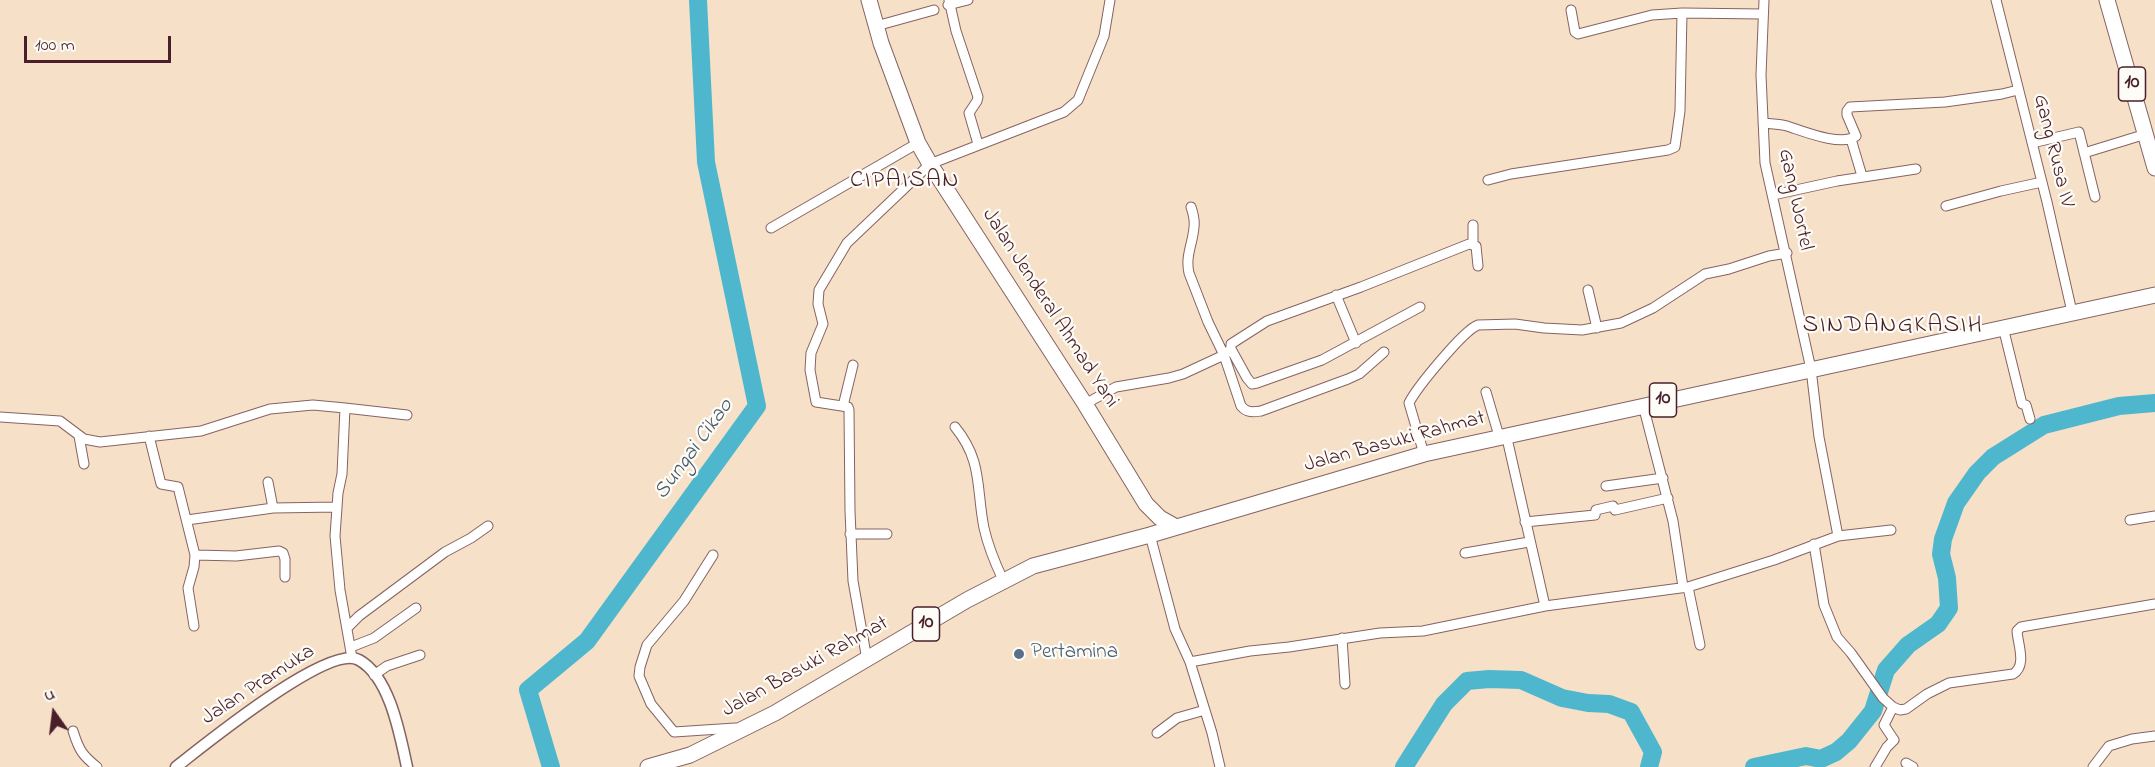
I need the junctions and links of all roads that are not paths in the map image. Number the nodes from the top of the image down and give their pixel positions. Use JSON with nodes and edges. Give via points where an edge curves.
{"nodes":[{"id":1,"x":869,"y":0,"type":"edge"},
{"id":2,"x":968,"y":0,"type":"edge"},
{"id":3,"x":1110,"y":0,"type":"edge"},
{"id":4,"x":1764,"y":0,"type":"edge"},
{"id":5,"x":1996,"y":0,"type":"edge"},
{"id":6,"x":2107,"y":0,"type":"edge"},
{"id":7,"x":949,"y":2,"type":"edge"},
{"id":8,"x":934,"y":10,"type":"dead end"},
{"id":9,"x":1570,"y":10,"type":"dead end"},
{"id":10,"x":1682,"y":13,"type":"junction"},
{"id":11,"x":1763,"y":14,"type":"junction"},
{"id":12,"x":876,"y":26,"type":"junction"},
{"id":13,"x":2018,"y":90,"type":"junction"},
{"id":14,"x":1763,"y":123,"type":"junction"},
{"id":15,"x":2146,"y":134,"type":"junction"},
{"id":16,"x":1851,"y":139,"type":"junction"},
{"id":17,"x":918,"y":143,"type":"junction"},
{"id":18,"x":2032,"y":143,"type":"junction"},
{"id":19,"x":978,"y":144,"type":"junction"},
{"id":20,"x":2084,"y":153,"type":"junction"},
{"id":21,"x":930,"y":164,"type":"junction"},
{"id":22,"x":2155,"y":168,"type":"edge"},
{"id":23,"x":1916,"y":169,"type":"dead end"},
{"id":24,"x":1862,"y":176,"type":"junction"},
{"id":25,"x":1488,"y":180,"type":"dead end"},
{"id":26,"x":2042,"y":182,"type":"junction"},
{"id":27,"x":1773,"y":195,"type":"junction"},
{"id":28,"x":2095,"y":197,"type":"dead end"},
{"id":29,"x":1946,"y":206,"type":"dead end"},
{"id":30,"x":1191,"y":207,"type":"dead end"},
{"id":31,"x":1473,"y":225,"type":"dead end"},
{"id":32,"x":771,"y":228,"type":"dead end"},
{"id":33,"x":1473,"y":244,"type":"junction"},
{"id":34,"x":1787,"y":253,"type":"junction"},
{"id":35,"x":1478,"y":266,"type":"dead end"},
{"id":36,"x":1588,"y":290,"type":"dead end"},
{"id":37,"x":1336,"y":295,"type":"junction"},
{"id":38,"x":2155,"y":295,"type":"edge"},
{"id":39,"x":1420,"y":307,"type":"dead end"},
{"id":40,"x":2072,"y":312,"type":"junction"},
{"id":41,"x":2003,"y":327,"type":"junction"},
{"id":42,"x":1597,"y":328,"type":"junction"},
{"id":43,"x":1356,"y":343,"type":"junction"},
{"id":44,"x":1228,"y":352,"type":"junction"},
{"id":45,"x":1384,"y":352,"type":"dead end"},
{"id":46,"x":853,"y":365,"type":"dead end"},
{"id":47,"x":1811,"y":369,"type":"junction"},
{"id":48,"x":1486,"y":392,"type":"dead end"},
{"id":49,"x":1085,"y":404,"type":"junction"},
{"id":50,"x":1643,"y":405,"type":"junction"},
{"id":51,"x":843,"y":406,"type":"junction"},
{"id":52,"x":345,"y":408,"type":"junction"},
{"id":53,"x":407,"y":415,"type":"dead end"},
{"id":54,"x":0,"y":417,"type":"edge"},
{"id":55,"x":2030,"y":419,"type":"dead end"},
{"id":56,"x":955,"y":427,"type":"dead end"},
{"id":57,"x":1503,"y":435,"type":"junction"},
{"id":58,"x":79,"y":436,"type":"junction"},
{"id":59,"x":149,"y":436,"type":"junction"},
{"id":60,"x":1424,"y":454,"type":"junction"},
{"id":61,"x":84,"y":464,"type":"dead end"},
{"id":62,"x":1663,"y":478,"type":"junction"},
{"id":63,"x":268,"y":482,"type":"dead end"},
{"id":64,"x":1606,"y":486,"type":"dead end"},
{"id":65,"x":1668,"y":498,"type":"junction"},
{"id":66,"x":1146,"y":504,"type":"junction"},
{"id":67,"x":337,"y":507,"type":"junction"},
{"id":68,"x":273,"y":508,"type":"junction"},
{"id":69,"x":2155,"y":516,"type":"edge"},
{"id":70,"x":188,"y":520,"type":"junction"},
{"id":71,"x":2130,"y":520,"type":"dead end"},
{"id":72,"x":1525,"y":522,"type":"junction"},
{"id":73,"x":488,"y":526,"type":"dead end"},
{"id":74,"x":1176,"y":527,"type":"junction"},
{"id":75,"x":1891,"y":530,"type":"dead end"},
{"id":76,"x":850,"y":534,"type":"junction"},
{"id":77,"x":887,"y":534,"type":"dead end"},
{"id":78,"x":1144,"y":536,"type":"junction"},
{"id":79,"x":1838,"y":536,"type":"junction"},
{"id":80,"x":1529,"y":542,"type":"junction"},
{"id":81,"x":1814,"y":544,"type":"junction"},
{"id":82,"x":1465,"y":553,"type":"dead end"},
{"id":83,"x":195,"y":555,"type":"junction"},
{"id":84,"x":713,"y":555,"type":"dead end"},
{"id":85,"x":285,"y":577,"type":"dead end"},
{"id":86,"x":1003,"y":580,"type":"junction"},
{"id":87,"x":1686,"y":587,"type":"junction"},
{"id":88,"x":2155,"y":604,"type":"edge"},
{"id":89,"x":1545,"y":606,"type":"junction"},
{"id":90,"x":416,"y":608,"type":"dead end"},
{"id":91,"x":194,"y":626,"type":"dead end"},
{"id":92,"x":347,"y":628,"type":"junction"},
{"id":93,"x":1342,"y":638,"type":"junction"},
{"id":94,"x":1700,"y":645,"type":"dead end"},
{"id":95,"x":352,"y":653,"type":"junction"},
{"id":96,"x":420,"y":655,"type":"dead end"},
{"id":97,"x":867,"y":660,"type":"junction"},
{"id":98,"x":1190,"y":662,"type":"junction"},
{"id":99,"x":374,"y":675,"type":"junction"},
{"id":100,"x":1345,"y":684,"type":"dead end"},
{"id":101,"x":1893,"y":707,"type":"junction"},
{"id":102,"x":1205,"y":710,"type":"junction"},
{"id":103,"x":744,"y":728,"type":"junction"},
{"id":104,"x":73,"y":731,"type":"dead end"},
{"id":105,"x":1156,"y":733,"type":"dead end"},
{"id":106,"x":2155,"y":736,"type":"edge"},
{"id":107,"x":690,"y":755,"type":"junction"},
{"id":108,"x":178,"y":766,"type":"edge"},
{"id":109,"x":97,"y":767,"type":"edge"},
{"id":110,"x":407,"y":767,"type":"edge"},
{"id":111,"x":648,"y":767,"type":"edge"},
{"id":112,"x":676,"y":767,"type":"edge"},
{"id":113,"x":1220,"y":767,"type":"edge"},
{"id":114,"x":1875,"y":767,"type":"edge"},
{"id":115,"x":2093,"y":767,"type":"edge"}],
"edges":[{"from":1,"to":12,"type":"highway","name":"Jalan Jenderal Ahmad Yani"},
{"from":2,"to":7,"type":"street"},
{"from":3,"to":19,"type":"street","via":[[1104,36],[1078,100],[1064,112]]},
{"from":4,"to":11,"type":"street","name":"Gang Wortel"},
{"from":5,"to":13,"type":"street","name":"Gang Rusa IV"},
{"from":6,"to":15,"type":"highway","number":"10"},
{"from":7,"to":19,"type":"street","via":[[978,97],[969,113]]},
{"from":8,"to":12,"type":"street"},
{"from":9,"to":10,"type":"street","via":[[1578,34],[1652,15]]},
{"from":10,"to":11,"type":"street"},
{"from":10,"to":25,"type":"street","via":[[1680,111],[1675,147]]},
{"from":11,"to":14,"type":"street","name":"Gang Wortel"},
{"from":12,"to":17,"type":"highway","name":"Jalan Jenderal Ahmad Yani"},
{"from":13,"to":16,"type":"street","via":[[1945,102],[1850,107],[1847,115],[1856,132]]},
{"from":13,"to":18,"type":"street","name":"Gang Rusa IV"},
{"from":14,"to":16,"type":"street"},
{"from":14,"to":27,"type":"street","name":"Gang Wortel","via":[[1765,163]]},
{"from":15,"to":20,"type":"street"},
{"from":15,"to":22,"type":"highway","number":"10"},
{"from":16,"to":24,"type":"street"},
{"from":17,"to":21,"type":"highway","name":"Jalan Jenderal Ahmad Yani"},
{"from":17,"to":32,"type":"street"},
{"from":18,"to":20,"type":"street","via":[[2079,132]]},
{"from":18,"to":26,"type":"street","name":"Gang Rusa IV"},
{"from":19,"to":21,"type":"street"},
{"from":20,"to":28,"type":"street"},
{"from":21,"to":49,"type":"highway","name":"Jalan Jenderal Ahmad Yani"},
{"from":21,"to":51,"type":"street","via":[[847,243],[819,290],[823,324],[811,353],[814,398],[819,404]]},
{"from":23,"to":24,"type":"street"},
{"from":24,"to":27,"type":"street"},
{"from":26,"to":29,"type":"street"},
{"from":26,"to":40,"type":"street","name":"Gang Rusa IV"},
{"from":27,"to":34,"type":"street","name":"Gang Wortel"},
{"from":30,"to":44,"type":"street","via":[[1194,228],[1187,264],[1208,322]]},
{"from":31,"to":33,"type":"street"},
{"from":33,"to":35,"type":"street"},
{"from":33,"to":37,"type":"street"},
{"from":34,"to":42,"type":"street","via":[[1705,274],[1653,308],[1621,323]]},
{"from":34,"to":47,"type":"street","name":"Gang Wortel"},
{"from":36,"to":42,"type":"street"},
{"from":37,"to":43,"type":"street"},
{"from":37,"to":44,"type":"street","via":[[1267,321],[1231,344]]},
{"from":38,"to":40,"type":"highway","name":"Jalan Basuki Rahmat","number":"10"},
{"from":39,"to":43,"type":"street"},
{"from":40,"to":41,"type":"highway","name":"Jalan Basuki Rahmat","number":"10"},
{"from":41,"to":47,"type":"highway","name":"Jalan Basuki Rahmat","number":"10"},
{"from":41,"to":55,"type":"street","via":[[2018,393]]},
{"from":42,"to":60,"type":"street","via":[[1515,324],[1472,327],[1409,403]]},
{"from":43,"to":44,"type":"street","via":[[1322,360],[1252,384]]},
{"from":44,"to":45,"type":"street","via":[[1241,406],[1250,412],[1348,379]]},
{"from":44,"to":49,"type":"street","via":[[1169,378],[1116,387]]},
{"from":46,"to":51,"type":"street"},
{"from":47,"to":50,"type":"highway","name":"Jalan Basuki Rahmat","number":"10"},
{"from":47,"to":79,"type":"street","name":"Gang Wortel"},
{"from":48,"to":57,"type":"street"},
{"from":49,"to":66,"type":"highway","name":"Jalan Jenderal Ahmad Yani"},
{"from":50,"to":57,"type":"highway","name":"Jalan Basuki Rahmat","number":"10"},
{"from":50,"to":62,"type":"street"},
{"from":51,"to":76,"type":"street","via":[[849,410]]},
{"from":52,"to":53,"type":"street"},
{"from":52,"to":59,"type":"street","via":[[313,405],[270,409],[208,430]]},
{"from":52,"to":67,"type":"street"},
{"from":54,"to":58,"type":"street","via":[[60,421]]},
{"from":56,"to":86,"type":"street","via":[[976,467],[984,528]]},
{"from":57,"to":60,"type":"highway","name":"Jalan Basuki Rahmat","number":"10"},
{"from":57,"to":72,"type":"street","via":[[1518,477]]},
{"from":58,"to":59,"type":"street","via":[[100,442]]},
{"from":58,"to":61,"type":"street"},
{"from":59,"to":70,"type":"street","via":[[161,484],[178,487]]},
{"from":60,"to":74,"type":"highway","name":"Jalan Basuki Rahmat","number":"10"},
{"from":62,"to":64,"type":"street"},
{"from":62,"to":65,"type":"street"},
{"from":63,"to":68,"type":"street"},
{"from":65,"to":72,"type":"street","via":[[1615,510],[1613,506],[1596,510],[1595,515]]},
{"from":65,"to":87,"type":"street"},
{"from":66,"to":74,"type":"highway","name":"Jalan Jenderal Ahmad Yani"},
{"from":66,"to":78,"type":"highway"},
{"from":67,"to":68,"type":"street"},
{"from":67,"to":92,"type":"street","via":[[335,536]]},
{"from":68,"to":70,"type":"street"},
{"from":69,"to":71,"type":"street"},
{"from":70,"to":83,"type":"street"},
{"from":72,"to":80,"type":"street"},
{"from":73,"to":92,"type":"street","via":[[422,568]]},
{"from":74,"to":78,"type":"highway","name":"Jalan Basuki Rahmat","number":"10"},
{"from":75,"to":79,"type":"street"},
{"from":76,"to":77,"type":"street"},
{"from":76,"to":97,"type":"street","via":[[855,601]]},
{"from":78,"to":86,"type":"highway","name":"Jalan Basuki Rahmat","number":"10","via":[[1033,566]]},
{"from":78,"to":98,"type":"street"},
{"from":79,"to":81,"type":"street"},
{"from":80,"to":82,"type":"street"},
{"from":80,"to":89,"type":"street"},
{"from":81,"to":87,"type":"street"},
{"from":81,"to":101,"type":"street","via":[[1824,605],[1838,637]]},
{"from":83,"to":85,"type":"street","via":[[279,551],[285,559]]},
{"from":83,"to":91,"type":"street","via":[[188,588]]},
{"from":84,"to":103,"type":"street","via":[[684,601],[647,645],[639,676],[651,704],[674,732]]},
{"from":86,"to":97,"type":"highway","name":"Jalan Basuki Rahmat","number":"10"},
{"from":87,"to":89,"type":"street"},
{"from":87,"to":94,"type":"street"},
{"from":88,"to":101,"type":"street","via":[[2021,627],[2017,632],[2018,671],[1949,683],[1906,709]]},
{"from":89,"to":93,"type":"street","via":[[1423,631]]},
{"from":90,"to":95,"type":"street"},
{"from":92,"to":95,"type":"street"},
{"from":93,"to":98,"type":"street"},
{"from":93,"to":100,"type":"street"},
{"from":95,"to":99,"type":"street"},
{"from":95,"to":108,"type":"street","name":"Jalan Pramuka","via":[[314,670],[233,722]]},
{"from":96,"to":99,"type":"street","via":[[387,666]]},
{"from":97,"to":103,"type":"highway","name":"Jalan Basuki Rahmat","number":"10"},
{"from":98,"to":102,"type":"street"},
{"from":99,"to":110,"type":"street","via":[[388,698]]},
{"from":101,"to":114,"type":"street","via":[[1884,724],[1894,740]]},
{"from":102,"to":105,"type":"street","via":[[1177,718]]},
{"from":102,"to":113,"type":"street"},
{"from":103,"to":107,"type":"highway","name":"Jalan Basuki Rahmat","number":"10"},
{"from":104,"to":109,"type":"street","via":[[84,757]]},
{"from":106,"to":115,"type":"street","via":[[2109,746]]},
{"from":107,"to":111,"type":"highway","name":"Jalan Basuki Rahmat","number":"10"},
{"from":107,"to":112,"type":"highway","name":"Jalan Basuki Rahmat","number":"10"}]}
